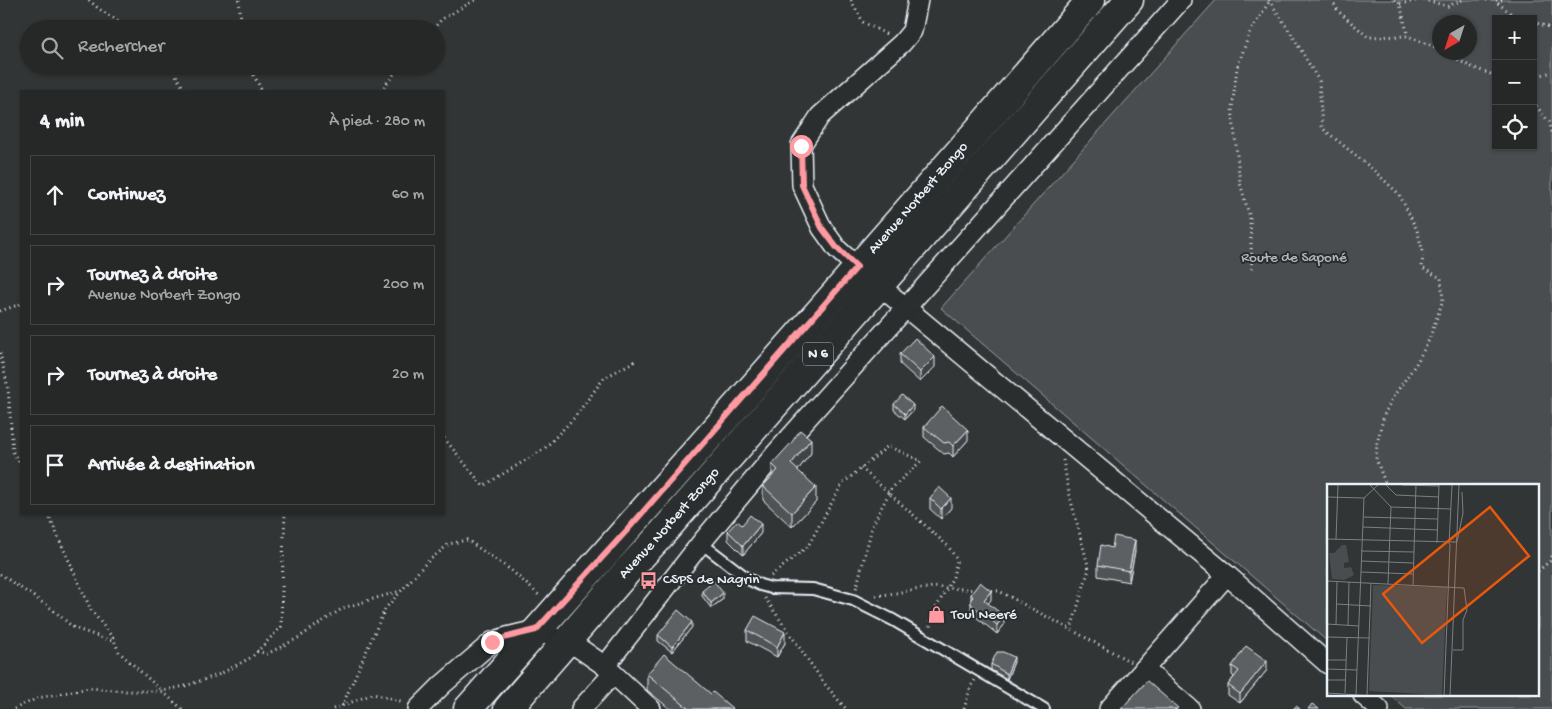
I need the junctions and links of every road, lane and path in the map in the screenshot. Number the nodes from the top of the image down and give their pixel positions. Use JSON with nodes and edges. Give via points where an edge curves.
{"nodes":[{"id":1,"x":89,"y":0,"type":"edge"},
{"id":2,"x":239,"y":0,"type":"edge"},
{"id":3,"x":475,"y":0,"type":"edge"},
{"id":4,"x":851,"y":0,"type":"edge"},
{"id":5,"x":918,"y":0,"type":"edge"},
{"id":6,"x":1091,"y":0,"type":"edge"},
{"id":7,"x":1129,"y":0,"type":"edge"},
{"id":8,"x":1180,"y":0,"type":"edge"},
{"id":9,"x":1332,"y":0,"type":"edge"},
{"id":10,"x":1394,"y":0,"type":"edge"},
{"id":11,"x":1421,"y":0,"type":"edge"},
{"id":12,"x":1462,"y":0,"type":"edge"},
{"id":13,"x":1486,"y":0,"type":"edge"},
{"id":14,"x":1494,"y":0,"type":"edge"},
{"id":15,"x":1505,"y":0,"type":"edge"},
{"id":16,"x":1269,"y":1,"type":"edge"},
{"id":17,"x":1400,"y":4,"type":"junction"},
{"id":18,"x":1513,"y":15,"type":"edge"},
{"id":19,"x":118,"y":20,"type":"edge"},
{"id":20,"x":241,"y":20,"type":"edge"},
{"id":21,"x":441,"y":20,"type":"edge"},
{"id":22,"x":1537,"y":23,"type":"edge"},
{"id":23,"x":1552,"y":28,"type":"edge"},
{"id":24,"x":1408,"y":36,"type":"junction"},
{"id":25,"x":902,"y":43,"type":"junction"},
{"id":26,"x":1432,"y":46,"type":"edge"},
{"id":27,"x":1459,"y":60,"type":"edge"},
{"id":28,"x":1552,"y":72,"type":"edge"},
{"id":29,"x":176,"y":75,"type":"edge"},
{"id":30,"x":254,"y":75,"type":"edge"},
{"id":31,"x":393,"y":75,"type":"edge"},
{"id":32,"x":1492,"y":75,"type":"edge"},
{"id":33,"x":1537,"y":76,"type":"edge"},
{"id":34,"x":185,"y":90,"type":"edge"},
{"id":35,"x":261,"y":90,"type":"edge"},
{"id":36,"x":382,"y":90,"type":"edge"},
{"id":37,"x":1535,"y":105,"type":"edge"},
{"id":38,"x":1552,"y":132,"type":"edge"},
{"id":39,"x":857,"y":267,"type":"junction"},
{"id":40,"x":1252,"y":269,"type":"dead end"},
{"id":41,"x":879,"y":284,"type":"junction"},
{"id":42,"x":20,"y":304,"type":"edge"},
{"id":43,"x":907,"y":308,"type":"junction"},
{"id":44,"x":0,"y":311,"type":"edge"},
{"id":45,"x":0,"y":354,"type":"edge"},
{"id":46,"x":635,"y":362,"type":"dead end"},
{"id":47,"x":1058,"y":434,"type":"junction"},
{"id":48,"x":445,"y":439,"type":"edge"},
{"id":49,"x":20,"y":463,"type":"edge"},
{"id":50,"x":861,"y":468,"type":"junction"},
{"id":51,"x":1386,"y":484,"type":"edge"},
{"id":52,"x":889,"y":494,"type":"junction"},
{"id":53,"x":48,"y":515,"type":"edge"},
{"id":54,"x":286,"y":515,"type":"edge"},
{"id":55,"x":701,"y":543,"type":"junction"},
{"id":56,"x":1552,"y":556,"type":"edge"},
{"id":57,"x":1545,"y":566,"type":"junction"},
{"id":58,"x":1552,"y":566,"type":"edge"},
{"id":59,"x":1540,"y":570,"type":"edge"},
{"id":60,"x":0,"y":574,"type":"edge"},
{"id":61,"x":1227,"y":574,"type":"junction"},
{"id":62,"x":760,"y":585,"type":"junction"},
{"id":63,"x":946,"y":588,"type":"junction"},
{"id":64,"x":401,"y":591,"type":"junction"},
{"id":65,"x":543,"y":599,"type":"dead end"},
{"id":66,"x":854,"y":600,"type":"junction"},
{"id":67,"x":1071,"y":629,"type":"junction"},
{"id":68,"x":536,"y":630,"type":"junction"},
{"id":69,"x":113,"y":638,"type":"junction"},
{"id":70,"x":566,"y":642,"type":"junction"},
{"id":71,"x":932,"y":643,"type":"junction"},
{"id":72,"x":257,"y":651,"type":"junction"},
{"id":73,"x":1327,"y":663,"type":"edge"},
{"id":74,"x":609,"y":670,"type":"junction"},
{"id":75,"x":1144,"y":670,"type":"junction"},
{"id":76,"x":981,"y":672,"type":"junction"},
{"id":77,"x":162,"y":690,"type":"junction"},
{"id":78,"x":1365,"y":696,"type":"edge"},
{"id":79,"x":342,"y":706,"type":"junction"},
{"id":80,"x":420,"y":707,"type":"edge"},
{"id":81,"x":14,"y":709,"type":"edge"},
{"id":82,"x":182,"y":709,"type":"edge"},
{"id":83,"x":333,"y":709,"type":"edge"},
{"id":84,"x":468,"y":709,"type":"edge"},
{"id":85,"x":508,"y":709,"type":"edge"},
{"id":86,"x":581,"y":709,"type":"edge"},
{"id":87,"x":651,"y":709,"type":"edge"},
{"id":88,"x":846,"y":709,"type":"edge"},
{"id":89,"x":964,"y":709,"type":"edge"},
{"id":90,"x":1044,"y":709,"type":"edge"},
{"id":91,"x":1109,"y":709,"type":"edge"},
{"id":92,"x":1190,"y":709,"type":"edge"},
{"id":93,"x":1379,"y":709,"type":"edge"}],
"edges":[{"from":1,"to":19,"type":"path"},
{"from":2,"to":20,"type":"path"},
{"from":3,"to":21,"type":"path"},
{"from":4,"to":25,"type":"path","via":[[863,22]]},
{"from":5,"to":25,"type":"street","via":[[912,31]]},
{"from":6,"to":39,"type":"main road","name":"Avenue Norbert Zongo","number":"N 6"},
{"from":7,"to":41,"type":"main road","name":"Avenue Norbert Zongo","number":"N 6"},
{"from":8,"to":43,"type":"street"},
{"from":9,"to":24,"type":"path","via":[[1338,11],[1368,37]]},
{"from":10,"to":17,"type":"path"},
{"from":11,"to":12,"type":"path","via":[[1448,6]]},
{"from":11,"to":17,"type":"path"},
{"from":13,"to":14,"type":"path"},
{"from":14,"to":15,"type":"path"},
{"from":14,"to":18,"type":"path"},
{"from":16,"to":40,"type":"path","via":[[1250,32],[1238,68],[1232,108],[1240,183],[1250,218]]},
{"from":16,"to":51,"type":"path","via":[[1319,81],[1322,128],[1399,194],[1417,230],[1423,252],[1422,268],[1441,278],[1443,300],[1429,340],[1384,415],[1376,459]]},
{"from":17,"to":24,"type":"path"},
{"from":22,"to":23,"type":"path"},
{"from":24,"to":26,"type":"path"},
{"from":25,"to":39,"type":"street","via":[[820,116],[801,146],[802,185],[822,228]]},
{"from":27,"to":32,"type":"path"},
{"from":28,"to":33,"type":"path"},
{"from":29,"to":34,"type":"path"},
{"from":30,"to":35,"type":"path"},
{"from":31,"to":36,"type":"path"},
{"from":37,"to":38,"type":"path","via":[[1549,122]]},
{"from":39,"to":41,"type":"street"},
{"from":39,"to":68,"type":"main road","name":"Avenue Norbert Zongo","number":"N 6"},
{"from":41,"to":43,"type":"street"},
{"from":41,"to":70,"type":"main road","name":"Avenue Norbert Zongo","number":"N 6"},
{"from":42,"to":44,"type":"path"},
{"from":43,"to":47,"type":"street"},
{"from":43,"to":55,"type":"street","via":[[776,453]]},
{"from":45,"to":49,"type":"path","via":[[8,388],[13,452]]},
{"from":46,"to":48,"type":"path","via":[[604,378],[574,418],[544,449],[483,486]]},
{"from":47,"to":61,"type":"street"},
{"from":47,"to":67,"type":"path","via":[[1089,569]]},
{"from":50,"to":52,"type":"path"},
{"from":50,"to":52,"type":"path","via":[[888,446],[920,461]]},
{"from":50,"to":62,"type":"path","via":[[842,484],[808,546]]},
{"from":52,"to":63,"type":"path","via":[[948,546],[957,560]]},
{"from":52,"to":66,"type":"path","via":[[873,524]]},
{"from":53,"to":69,"type":"path","via":[[92,610]]},
{"from":54,"to":72,"type":"path","via":[[281,627]]},
{"from":55,"to":62,"type":"lane"},
{"from":55,"to":74,"type":"street"},
{"from":56,"to":57,"type":"path"},
{"from":57,"to":58,"type":"path"},
{"from":57,"to":59,"type":"path"},
{"from":60,"to":69,"type":"path","via":[[74,628],[112,641]]},
{"from":61,"to":73,"type":"street"},
{"from":61,"to":75,"type":"street"},
{"from":62,"to":66,"type":"lane","via":[[813,590]]},
{"from":62,"to":88,"type":"path","via":[[766,603]]},
{"from":63,"to":66,"type":"path","via":[[934,587]]},
{"from":63,"to":67,"type":"path","via":[[999,591]]},
{"from":63,"to":71,"type":"path","via":[[931,617]]},
{"from":64,"to":65,"type":"path","via":[[426,563],[450,544],[467,540],[511,570]]},
{"from":64,"to":72,"type":"path","via":[[342,608],[267,654]]},
{"from":64,"to":79,"type":"path","via":[[385,609]]},
{"from":66,"to":71,"type":"lane"},
{"from":67,"to":75,"type":"path"},
{"from":68,"to":70,"type":"street"},
{"from":68,"to":80,"type":"street","via":[[492,642]]},
{"from":68,"to":84,"type":"main road","name":"Avenue Norbert Zongo","number":"N 6"},
{"from":69,"to":77,"type":"path","via":[[119,652]]},
{"from":70,"to":74,"type":"street"},
{"from":70,"to":85,"type":"main road","name":"Avenue Norbert Zongo","number":"N 6"},
{"from":71,"to":76,"type":"lane"},
{"from":72,"to":77,"type":"path","via":[[218,675]]},
{"from":74,"to":86,"type":"street"},
{"from":74,"to":87,"type":"street"},
{"from":75,"to":91,"type":"street"},
{"from":75,"to":92,"type":"street"},
{"from":76,"to":89,"type":"path","via":[[971,686]]},
{"from":76,"to":90,"type":"lane"},
{"from":77,"to":81,"type":"path","via":[[88,688],[38,698]]},
{"from":77,"to":82,"type":"path"},
{"from":78,"to":93,"type":"street"},
{"from":79,"to":80,"type":"path","via":[[373,694]]},
{"from":79,"to":83,"type":"path"}]}
